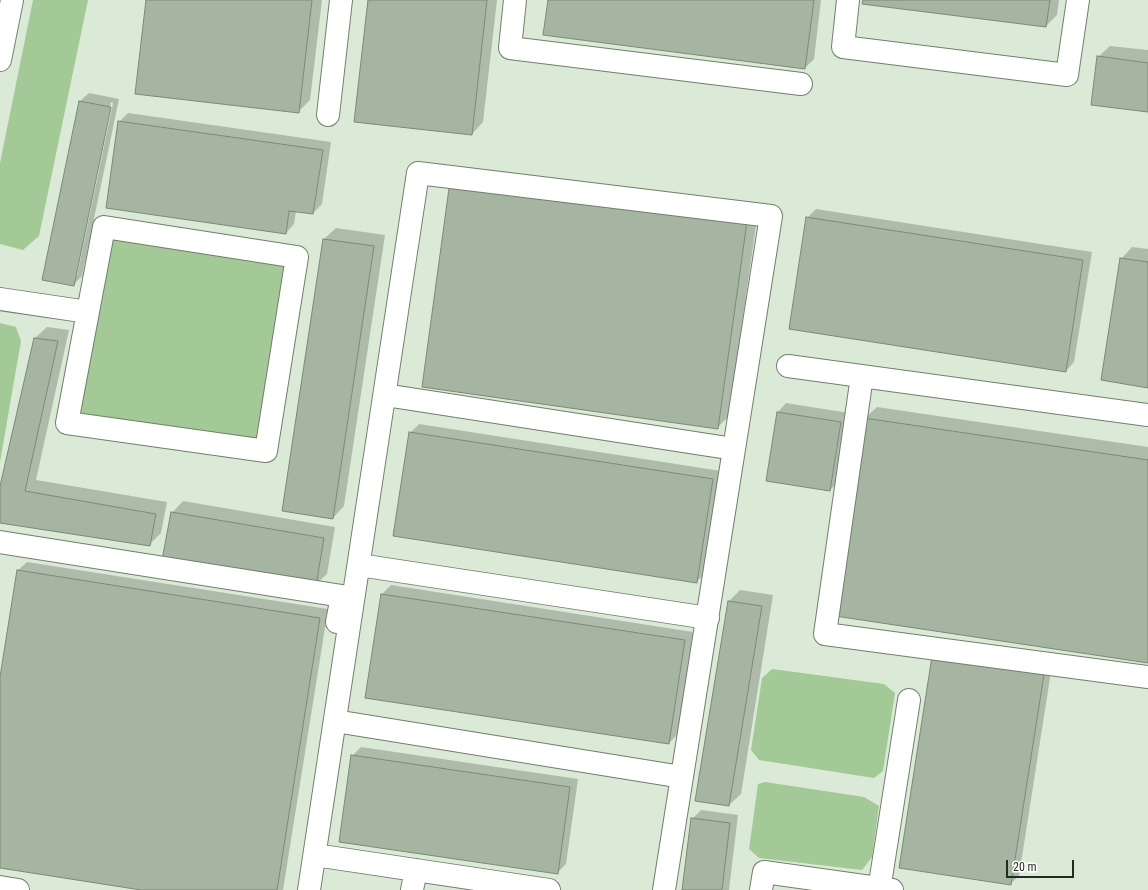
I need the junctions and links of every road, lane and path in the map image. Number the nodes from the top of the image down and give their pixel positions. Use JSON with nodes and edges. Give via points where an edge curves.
{"nodes":[{"id":1,"x":12,"y":0,"type":"edge"},
{"id":2,"x":341,"y":0,"type":"edge"},
{"id":3,"x":515,"y":0,"type":"edge"},
{"id":4,"x":848,"y":0,"type":"edge"},
{"id":5,"x":1078,"y":0,"type":"edge"},
{"id":6,"x":0,"y":60,"type":"edge"},
{"id":7,"x":801,"y":84,"type":"dead end"},
{"id":8,"x":328,"y":115,"type":"dead end"},
{"id":9,"x":0,"y":299,"type":"edge"},
{"id":10,"x":88,"y":312,"type":"junction"},
{"id":11,"x":788,"y":366,"type":"dead end"},
{"id":12,"x":862,"y":376,"type":"junction"},
{"id":13,"x":385,"y":395,"type":"junction"},
{"id":14,"x":1148,"y":415,"type":"edge"},
{"id":15,"x":734,"y":449,"type":"junction"},
{"id":16,"x":0,"y":542,"type":"edge"},
{"id":17,"x":359,"y":565,"type":"junction"},
{"id":18,"x":708,"y":618,"type":"junction"},
{"id":19,"x":1148,"y":677,"type":"edge"},
{"id":20,"x":909,"y":700,"type":"dead end"},
{"id":21,"x":335,"y":721,"type":"junction"},
{"id":22,"x":682,"y":777,"type":"junction"},
{"id":23,"x":315,"y":854,"type":"junction"},
{"id":24,"x":414,"y":880,"type":"edge"},
{"id":25,"x":0,"y":887,"type":"edge"},
{"id":26,"x":883,"y":889,"type":"edge"},
{"id":27,"x":18,"y":890,"type":"edge"},
{"id":28,"x":295,"y":890,"type":"edge"},
{"id":29,"x":310,"y":890,"type":"edge"},
{"id":30,"x":549,"y":890,"type":"edge"},
{"id":31,"x":664,"y":890,"type":"edge"},
{"id":32,"x":761,"y":890,"type":"edge"}],
"edges":[{"from":1,"to":6,"type":"street"},
{"from":2,"to":8,"type":"street"},
{"from":3,"to":7,"type":"street","via":[[510,48]]},
{"from":4,"to":5,"type":"street","via":[[843,47],[1067,75]]},
{"from":9,"to":10,"type":"street"},
{"from":10,"to":10,"type":"street","via":[[67,423],[266,451],[297,256],[104,227]]},
{"from":11,"to":12,"type":"street"},
{"from":12,"to":14,"type":"street"},
{"from":12,"to":19,"type":"street","via":[[825,634]]},
{"from":13,"to":15,"type":"street"},
{"from":13,"to":15,"type":"street","via":[[418,173],[771,216]]},
{"from":13,"to":17,"type":"street"},
{"from":15,"to":18,"type":"street"},
{"from":16,"to":28,"type":"street","via":[[342,596]]},
{"from":17,"to":18,"type":"street"},
{"from":17,"to":21,"type":"street"},
{"from":18,"to":22,"type":"street"},
{"from":20,"to":26,"type":"street"},
{"from":21,"to":22,"type":"street"},
{"from":21,"to":23,"type":"street"},
{"from":22,"to":31,"type":"street"},
{"from":23,"to":24,"type":"street"},
{"from":23,"to":29,"type":"street"},
{"from":24,"to":30,"type":"street"},
{"from":25,"to":27,"type":"street"},
{"from":26,"to":32,"type":"street","via":[[764,872]]}]}
